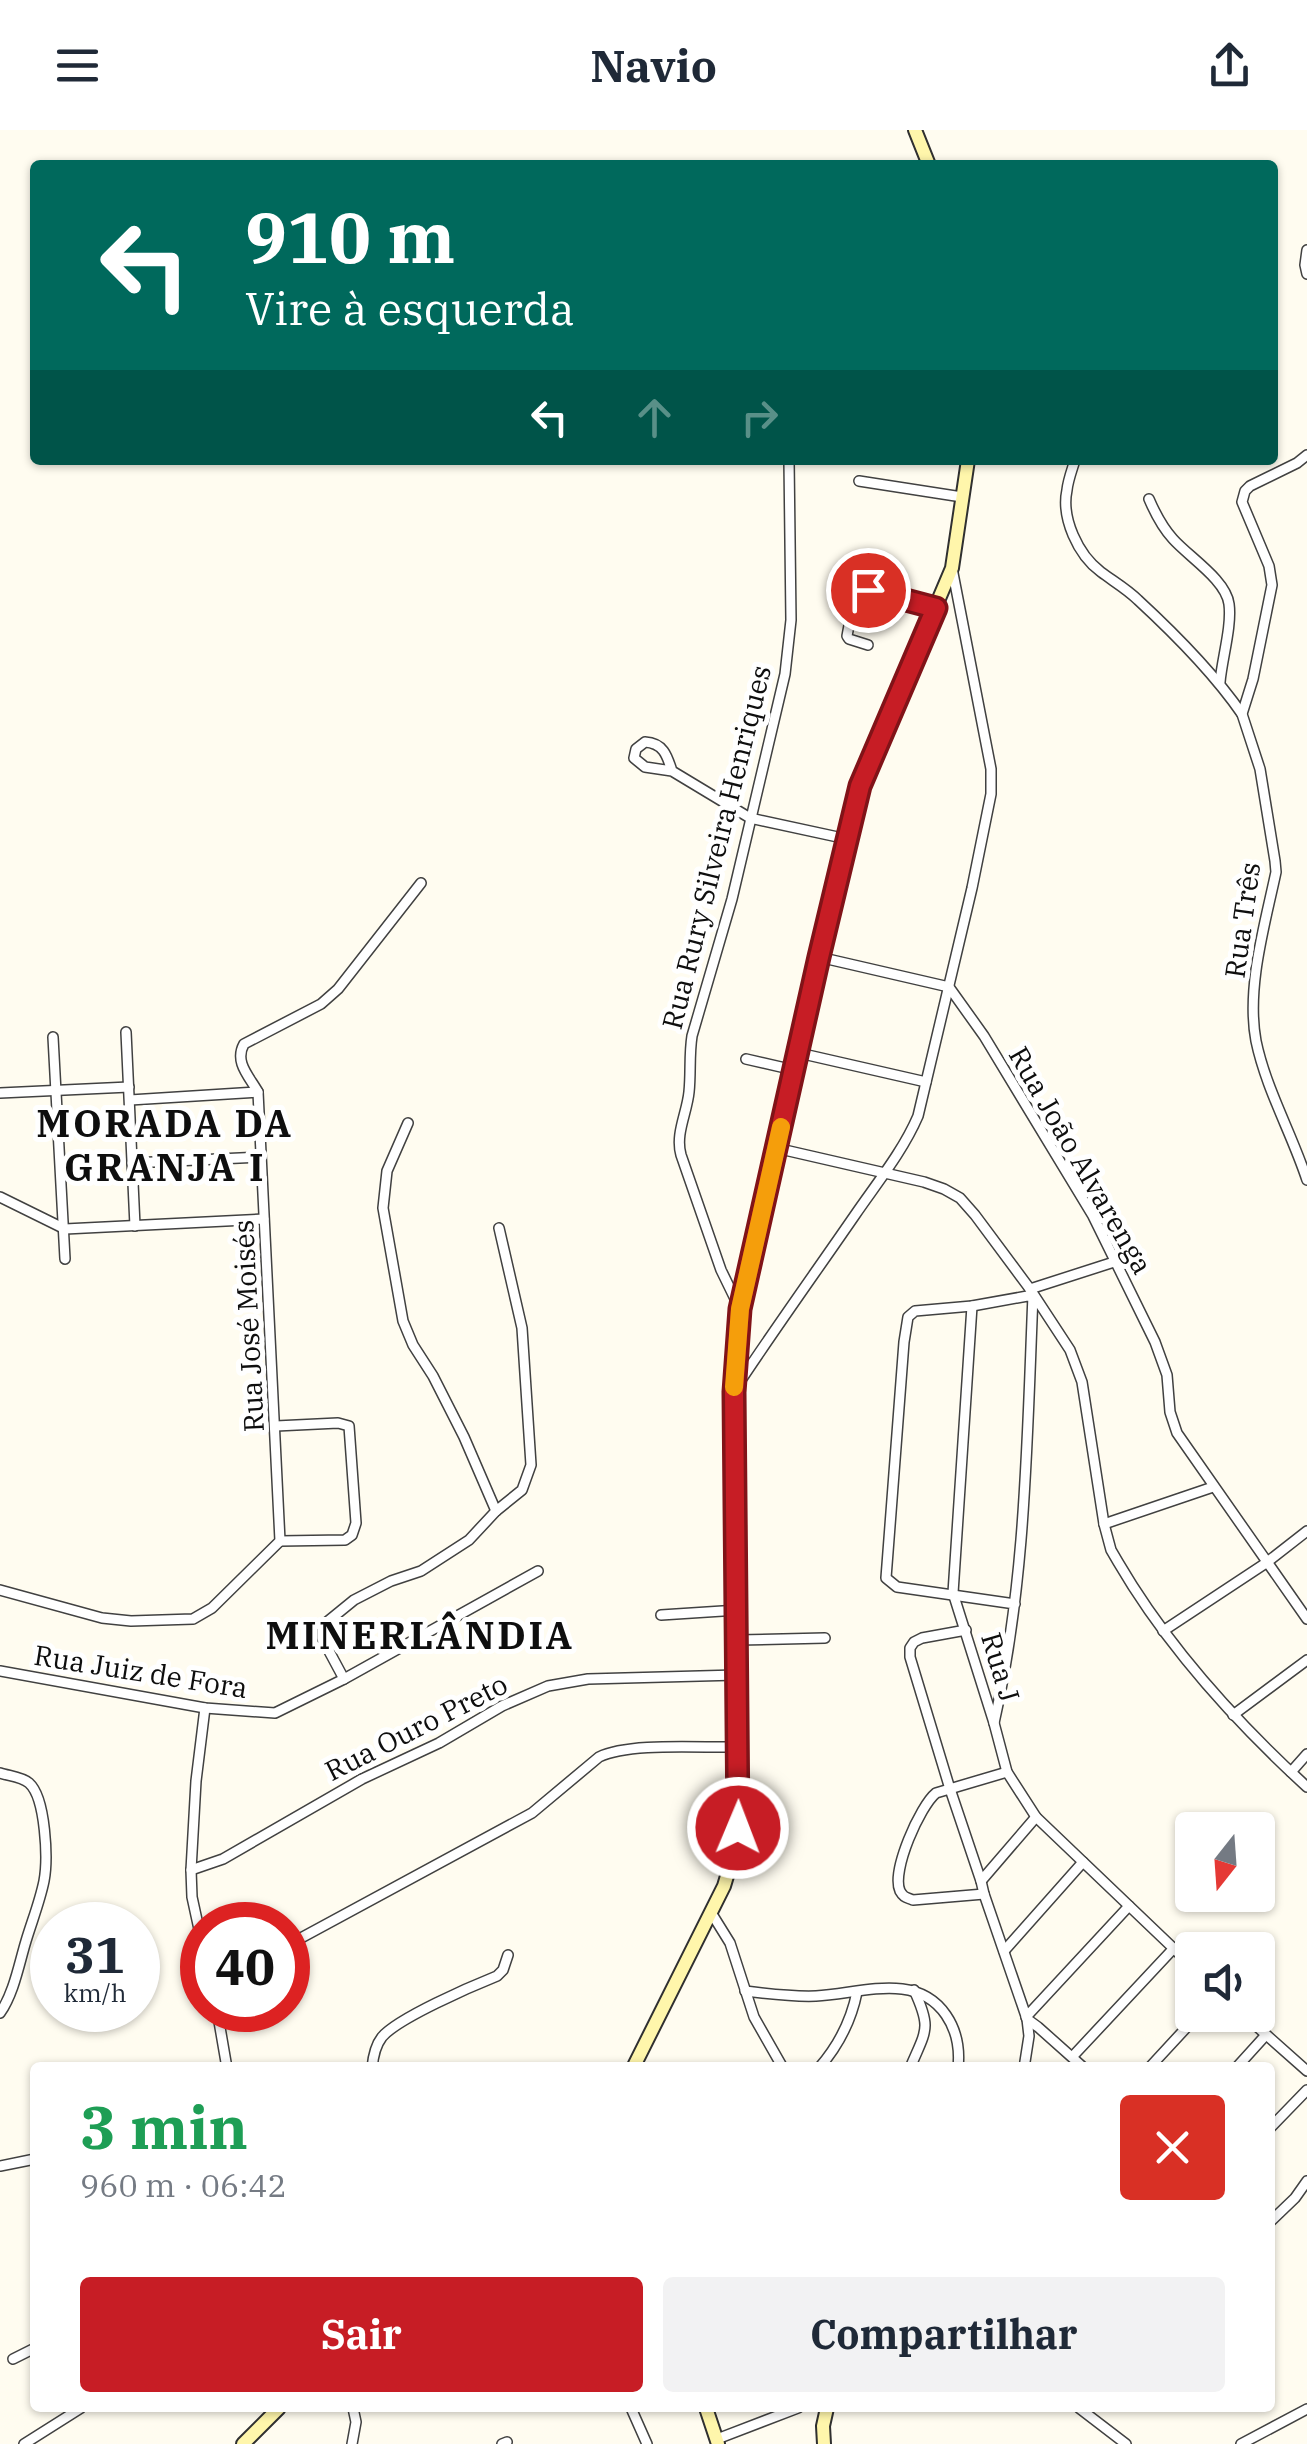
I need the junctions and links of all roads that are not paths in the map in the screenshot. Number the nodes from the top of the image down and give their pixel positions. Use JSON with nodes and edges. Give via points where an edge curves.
{"nodes":[{"id":1,"x":915,"y":130,"type":"edge"},
{"id":2,"x":927,"y":160,"type":"edge"},
{"id":3,"x":1307,"y":250,"type":"edge"},
{"id":4,"x":1307,"y":274,"type":"edge"},
{"id":5,"x":1307,"y":456,"type":"edge"},
{"id":6,"x":789,"y":465,"type":"edge"},
{"id":7,"x":967,"y":465,"type":"edge"},
{"id":8,"x":1074,"y":465,"type":"edge"},
{"id":9,"x":859,"y":482,"type":"dead end"},
{"id":10,"x":962,"y":498,"type":"junction"},
{"id":11,"x":1149,"y":499,"type":"dead end"},
{"id":12,"x":952,"y":568,"type":"junction"},
{"id":13,"x":936,"y":608,"type":"junction"},
{"id":14,"x":868,"y":645,"type":"dead end"},
{"id":15,"x":1220,"y":682,"type":"junction"},
{"id":16,"x":1242,"y":714,"type":"junction"},
{"id":17,"x":672,"y":770,"type":"dead end"},
{"id":18,"x":750,"y":818,"type":"junction"},
{"id":19,"x":847,"y":839,"type":"junction"},
{"id":20,"x":421,"y":884,"type":"dead end"},
{"id":21,"x":819,"y":957,"type":"junction"},
{"id":22,"x":949,"y":986,"type":"junction"},
{"id":23,"x":126,"y":1032,"type":"dead end"},
{"id":24,"x":53,"y":1037,"type":"dead end"},
{"id":25,"x":798,"y":1053,"type":"junction"},
{"id":26,"x":746,"y":1059,"type":"dead end"},
{"id":27,"x":794,"y":1070,"type":"junction"},
{"id":28,"x":926,"y":1082,"type":"junction"},
{"id":29,"x":129,"y":1087,"type":"junction"},
{"id":30,"x":56,"y":1088,"type":"junction"},
{"id":31,"x":258,"y":1092,"type":"junction"},
{"id":32,"x":0,"y":1093,"type":"edge"},
{"id":33,"x":130,"y":1100,"type":"junction"},
{"id":34,"x":408,"y":1122,"type":"dead end"},
{"id":35,"x":776,"y":1148,"type":"junction"},
{"id":36,"x":261,"y":1158,"type":"junction"},
{"id":37,"x":132,"y":1163,"type":"junction"},
{"id":38,"x":885,"y":1172,"type":"junction"},
{"id":39,"x":1306,"y":1176,"type":"edge"},
{"id":40,"x":0,"y":1198,"type":"edge"},
{"id":41,"x":264,"y":1219,"type":"junction"},
{"id":42,"x":135,"y":1226,"type":"junction"},
{"id":43,"x":499,"y":1228,"type":"dead end"},
{"id":44,"x":65,"y":1229,"type":"junction"},
{"id":45,"x":65,"y":1259,"type":"dead end"},
{"id":46,"x":1114,"y":1262,"type":"junction"},
{"id":47,"x":1032,"y":1292,"type":"junction"},
{"id":48,"x":972,"y":1306,"type":"junction"},
{"id":49,"x":740,"y":1309,"type":"junction"},
{"id":50,"x":736,"y":1358,"type":"junction"},
{"id":51,"x":753,"y":1362,"type":"junction"},
{"id":52,"x":734,"y":1392,"type":"junction"},
{"id":53,"x":276,"y":1426,"type":"junction"},
{"id":54,"x":1213,"y":1487,"type":"junction"},
{"id":55,"x":496,"y":1511,"type":"junction"},
{"id":56,"x":1104,"y":1524,"type":"junction"},
{"id":57,"x":1307,"y":1531,"type":"edge"},
{"id":58,"x":280,"y":1541,"type":"junction"},
{"id":59,"x":1266,"y":1563,"type":"junction"},
{"id":60,"x":538,"y":1571,"type":"dead end"},
{"id":61,"x":0,"y":1590,"type":"edge"},
{"id":62,"x":953,"y":1593,"type":"junction"},
{"id":63,"x":1015,"y":1604,"type":"junction"},
{"id":64,"x":738,"y":1610,"type":"junction"},
{"id":65,"x":661,"y":1615,"type":"dead end"},
{"id":66,"x":1307,"y":1619,"type":"edge"},
{"id":67,"x":966,"y":1630,"type":"junction"},
{"id":68,"x":1163,"y":1632,"type":"junction"},
{"id":69,"x":825,"y":1638,"type":"dead end"},
{"id":70,"x":738,"y":1640,"type":"junction"},
{"id":71,"x":1307,"y":1660,"type":"edge"},
{"id":72,"x":0,"y":1670,"type":"edge"},
{"id":73,"x":738,"y":1675,"type":"junction"},
{"id":74,"x":344,"y":1679,"type":"junction"},
{"id":75,"x":205,"y":1708,"type":"junction"},
{"id":76,"x":1233,"y":1715,"type":"junction"},
{"id":77,"x":994,"y":1723,"type":"junction"},
{"id":78,"x":738,"y":1748,"type":"junction"},
{"id":79,"x":1307,"y":1754,"type":"edge"},
{"id":80,"x":1006,"y":1772,"type":"junction"},
{"id":81,"x":1291,"y":1772,"type":"junction"},
{"id":82,"x":0,"y":1773,"type":"edge"},
{"id":83,"x":1307,"y":1787,"type":"edge"},
{"id":84,"x":950,"y":1790,"type":"junction"},
{"id":85,"x":1036,"y":1817,"type":"junction"},
{"id":86,"x":1083,"y":1862,"type":"junction"},
{"id":87,"x":191,"y":1870,"type":"junction"},
{"id":88,"x":982,"y":1881,"type":"junction"},
{"id":89,"x":984,"y":1894,"type":"junction"},
{"id":90,"x":193,"y":1902,"type":"edge"},
{"id":91,"x":1129,"y":1906,"type":"junction"},
{"id":92,"x":712,"y":1914,"type":"junction"},
{"id":93,"x":310,"y":1933,"type":"edge"},
{"id":94,"x":1174,"y":1948,"type":"joint"},
{"id":95,"x":1004,"y":1951,"type":"junction"},
{"id":96,"x":508,"y":1955,"type":"dead end"},
{"id":97,"x":746,"y":1990,"type":"junction"},
{"id":98,"x":914,"y":1990,"type":"junction"},
{"id":99,"x":857,"y":1992,"type":"junction"},
{"id":100,"x":0,"y":2013,"type":"edge"},
{"id":101,"x":1026,"y":2018,"type":"junction"},
{"id":102,"x":221,"y":2032,"type":"edge"},
{"id":103,"x":1182,"y":2032,"type":"edge"},
{"id":104,"x":1261,"y":2032,"type":"edge"},
{"id":105,"x":1265,"y":2036,"type":"junction"},
{"id":106,"x":1072,"y":2056,"type":"junction"},
{"id":107,"x":227,"y":2062,"type":"edge"},
{"id":108,"x":373,"y":2062,"type":"edge"},
{"id":109,"x":640,"y":2062,"type":"edge"},
{"id":110,"x":780,"y":2062,"type":"edge"},
{"id":111,"x":824,"y":2062,"type":"edge"},
{"id":112,"x":912,"y":2062,"type":"edge"},
{"id":113,"x":958,"y":2062,"type":"edge"},
{"id":114,"x":1025,"y":2062,"type":"edge"},
{"id":115,"x":1078,"y":2062,"type":"edge"},
{"id":116,"x":1155,"y":2062,"type":"edge"},
{"id":117,"x":1241,"y":2062,"type":"edge"},
{"id":118,"x":1307,"y":2071,"type":"edge"},
{"id":119,"x":1307,"y":2090,"type":"edge"},
{"id":120,"x":1275,"y":2123,"type":"edge"},
{"id":121,"x":30,"y":2160,"type":"edge"},
{"id":122,"x":0,"y":2166,"type":"edge"},
{"id":123,"x":1307,"y":2180,"type":"edge"},
{"id":124,"x":1275,"y":2217,"type":"edge"},
{"id":125,"x":30,"y":2350,"type":"edge"},
{"id":126,"x":13,"y":2359,"type":"dead end"},
{"id":127,"x":1307,"y":2409,"type":"edge"},
{"id":128,"x":75,"y":2412,"type":"edge"},
{"id":129,"x":275,"y":2412,"type":"edge"},
{"id":130,"x":354,"y":2412,"type":"edge"},
{"id":131,"x":634,"y":2412,"type":"edge"},
{"id":132,"x":707,"y":2412,"type":"edge"},
{"id":133,"x":789,"y":2412,"type":"edge"},
{"id":134,"x":827,"y":2412,"type":"edge"},
{"id":135,"x":1084,"y":2412,"type":"edge"},
{"id":136,"x":718,"y":2442,"type":"edge"},
{"id":137,"x":24,"y":2444,"type":"edge"},
{"id":138,"x":244,"y":2444,"type":"edge"},
{"id":139,"x":352,"y":2444,"type":"edge"},
{"id":140,"x":647,"y":2444,"type":"edge"},
{"id":141,"x":824,"y":2444,"type":"edge"},
{"id":142,"x":1126,"y":2444,"type":"edge"},
{"id":143,"x":1241,"y":2444,"type":"edge"}],
"edges":[{"from":1,"to":2,"type":"street"},
{"from":3,"to":4,"type":"street"},
{"from":5,"to":16,"type":"street","via":[[1250,486],[1242,499],[1272,584]]},
{"from":6,"to":18,"type":"street","name":"Rua Rury Silveira Henriques","via":[[791,620],[785,674]]},
{"from":7,"to":10,"type":"street"},
{"from":8,"to":15,"type":"street","name":"Rua Três","via":[[1066,506],[1088,560],[1136,597]]},
{"from":9,"to":10,"type":"street"},
{"from":10,"to":12,"type":"street"},
{"from":11,"to":15,"type":"street","via":[[1167,532],[1228,600]]},
{"from":12,"to":13,"type":"street"},
{"from":12,"to":22,"type":"street","via":[[991,769]]},
{"from":13,"to":14,"type":"street","via":[[861,591],[847,636]]},
{"from":13,"to":19,"type":"street","via":[[860,786]]},
{"from":15,"to":16,"type":"street","name":"Rua Três"},
{"from":16,"to":39,"type":"street","name":"Rua Três","via":[[1260,768],[1276,872],[1254,997],[1256,1038]]},
{"from":17,"to":18,"type":"street"},
{"from":18,"to":19,"type":"street"},
{"from":18,"to":49,"type":"street","name":"Rua Rury Silveira Henriques","via":[[692,1036],[678,1142]]},
{"from":19,"to":21,"type":"street"},
{"from":20,"to":31,"type":"street","name":"Rua José Moisés","via":[[338,989],[244,1044],[239,1059]]},
{"from":21,"to":22,"type":"street"},
{"from":21,"to":25,"type":"street"},
{"from":22,"to":28,"type":"street"},
{"from":22,"to":46,"type":"street","name":"Rua João Alvarenga","via":[[1075,1183]]},
{"from":23,"to":29,"type":"street"},
{"from":24,"to":30,"type":"street"},
{"from":25,"to":27,"type":"street"},
{"from":25,"to":28,"type":"street"},
{"from":26,"to":27,"type":"street"},
{"from":27,"to":35,"type":"street"},
{"from":28,"to":38,"type":"street","via":[[911,1133]]},
{"from":29,"to":30,"type":"street"},
{"from":29,"to":33,"type":"street"},
{"from":30,"to":32,"type":"street"},
{"from":30,"to":44,"type":"street"},
{"from":31,"to":33,"type":"street"},
{"from":31,"to":36,"type":"street","name":"Rua José Moisés"},
{"from":33,"to":37,"type":"street"},
{"from":34,"to":55,"type":"street","via":[[388,1171],[383,1208],[403,1321]]},
{"from":35,"to":38,"type":"street"},
{"from":35,"to":49,"type":"street"},
{"from":36,"to":37,"type":"street"},
{"from":36,"to":41,"type":"street","name":"Rua José Moisés"},
{"from":37,"to":42,"type":"street"},
{"from":38,"to":47,"type":"street","via":[[960,1198]]},
{"from":38,"to":51,"type":"street"},
{"from":40,"to":44,"type":"street"},
{"from":41,"to":42,"type":"street"},
{"from":41,"to":53,"type":"street","name":"Rua José Moisés"},
{"from":42,"to":44,"type":"street"},
{"from":43,"to":55,"type":"street","via":[[522,1328],[532,1465],[522,1490]]},
{"from":44,"to":45,"type":"street"},
{"from":46,"to":47,"type":"street"},
{"from":46,"to":54,"type":"street","name":"Rua João Alvarenga","via":[[1155,1342],[1177,1433]]},
{"from":47,"to":48,"type":"street"},
{"from":47,"to":56,"type":"street","via":[[1070,1350],[1082,1382]]},
{"from":47,"to":63,"type":"street"},
{"from":48,"to":62,"type":"street","name":"Rua J"},
{"from":48,"to":62,"type":"street","via":[[915,1310],[908,1317],[885,1574],[897,1587]]},
{"from":49,"to":50,"type":"street"},
{"from":50,"to":51,"type":"street"},
{"from":50,"to":52,"type":"street"},
{"from":51,"to":52,"type":"street"},
{"from":52,"to":64,"type":"street"},
{"from":53,"to":58,"type":"street","name":"Rua José Moisés"},
{"from":53,"to":58,"type":"street","via":[[350,1428],[356,1523],[344,1540]]},
{"from":54,"to":56,"type":"street"},
{"from":54,"to":59,"type":"street","name":"Rua João Alvarenga"},
{"from":55,"to":74,"type":"street","via":[[448,1555],[354,1600],[327,1622],[322,1638]]},
{"from":56,"to":68,"type":"street","via":[[1111,1550]]},
{"from":57,"to":59,"type":"street"},
{"from":58,"to":61,"type":"street","via":[[194,1618],[102,1618]]},
{"from":59,"to":66,"type":"street","name":"Rua João Alvarenga"},
{"from":59,"to":68,"type":"street"},
{"from":60,"to":74,"type":"street","name":"Rua Juiz de Fora"},
{"from":62,"to":63,"type":"street"},
{"from":62,"to":67,"type":"street","name":"Rua J"},
{"from":63,"to":77,"type":"street"},
{"from":64,"to":65,"type":"street"},
{"from":64,"to":70,"type":"street"},
{"from":67,"to":77,"type":"street","name":"Rua J"},
{"from":67,"to":84,"type":"street","via":[[922,1638],[910,1651]]},
{"from":68,"to":76,"type":"street"},
{"from":69,"to":70,"type":"street"},
{"from":70,"to":73,"type":"street"},
{"from":71,"to":76,"type":"street"},
{"from":72,"to":75,"type":"street","name":"Rua Juiz de Fora"},
{"from":73,"to":78,"type":"street"},
{"from":73,"to":87,"type":"street","name":"Rua Ouro Preto","via":[[548,1686]]},
{"from":74,"to":75,"type":"street","name":"Rua Juiz de Fora","via":[[275,1713]]},
{"from":75,"to":87,"type":"street"},
{"from":76,"to":81,"type":"street"},
{"from":77,"to":80,"type":"street","name":"Rua J"},
{"from":78,"to":92,"type":"street","via":[[740,1812],[732,1863]]},
{"from":78,"to":93,"type":"street","via":[[610,1752],[532,1813]]},
{"from":79,"to":81,"type":"street"},
{"from":80,"to":84,"type":"street"},
{"from":80,"to":85,"type":"street","name":"Rua J"},
{"from":81,"to":83,"type":"street"},
{"from":82,"to":100,"type":"street","via":[[36,1792],[46,1856],[38,1904]]},
{"from":84,"to":88,"type":"street"},
{"from":84,"to":89,"type":"street","via":[[936,1793],[921,1810],[899,1886],[913,1900]]},
{"from":85,"to":86,"type":"street","name":"Rua J"},
{"from":85,"to":88,"type":"street"},
{"from":86,"to":91,"type":"street","name":"Rua J"},
{"from":86,"to":95,"type":"street"},
{"from":87,"to":90,"type":"street"},
{"from":88,"to":89,"type":"street"},
{"from":89,"to":95,"type":"street"},
{"from":91,"to":94,"type":"street","name":"Rua J"},
{"from":91,"to":101,"type":"street"},
{"from":92,"to":97,"type":"street"},
{"from":92,"to":109,"type":"street"},
{"from":94,"to":106,"type":"street"},
{"from":95,"to":101,"type":"street"},
{"from":96,"to":108,"type":"street","via":[[497,1976],[399,2023],[383,2036]]},
{"from":97,"to":99,"type":"street"},
{"from":97,"to":110,"type":"street"},
{"from":98,"to":99,"type":"street"},
{"from":98,"to":112,"type":"street","via":[[926,2024]]},
{"from":98,"to":113,"type":"street","via":[[940,2006],[953,2026]]},
{"from":99,"to":111,"type":"street","via":[[846,2032]]},
{"from":101,"to":106,"type":"street"},
{"from":101,"to":114,"type":"street"},
{"from":102,"to":107,"type":"street"},
{"from":103,"to":116,"type":"street"},
{"from":104,"to":105,"type":"street"},
{"from":105,"to":117,"type":"street"},
{"from":105,"to":118,"type":"street"},
{"from":106,"to":115,"type":"street"},
{"from":119,"to":120,"type":"street"},
{"from":121,"to":122,"type":"street"},
{"from":123,"to":124,"type":"street"},
{"from":125,"to":126,"type":"street"},
{"from":127,"to":143,"type":"street"},
{"from":128,"to":137,"type":"street"},
{"from":129,"to":138,"type":"street"},
{"from":130,"to":139,"type":"street"},
{"from":131,"to":140,"type":"street"},
{"from":132,"to":136,"type":"street"},
{"from":133,"to":136,"type":"street"},
{"from":134,"to":141,"type":"street"},
{"from":135,"to":142,"type":"street"}]}
